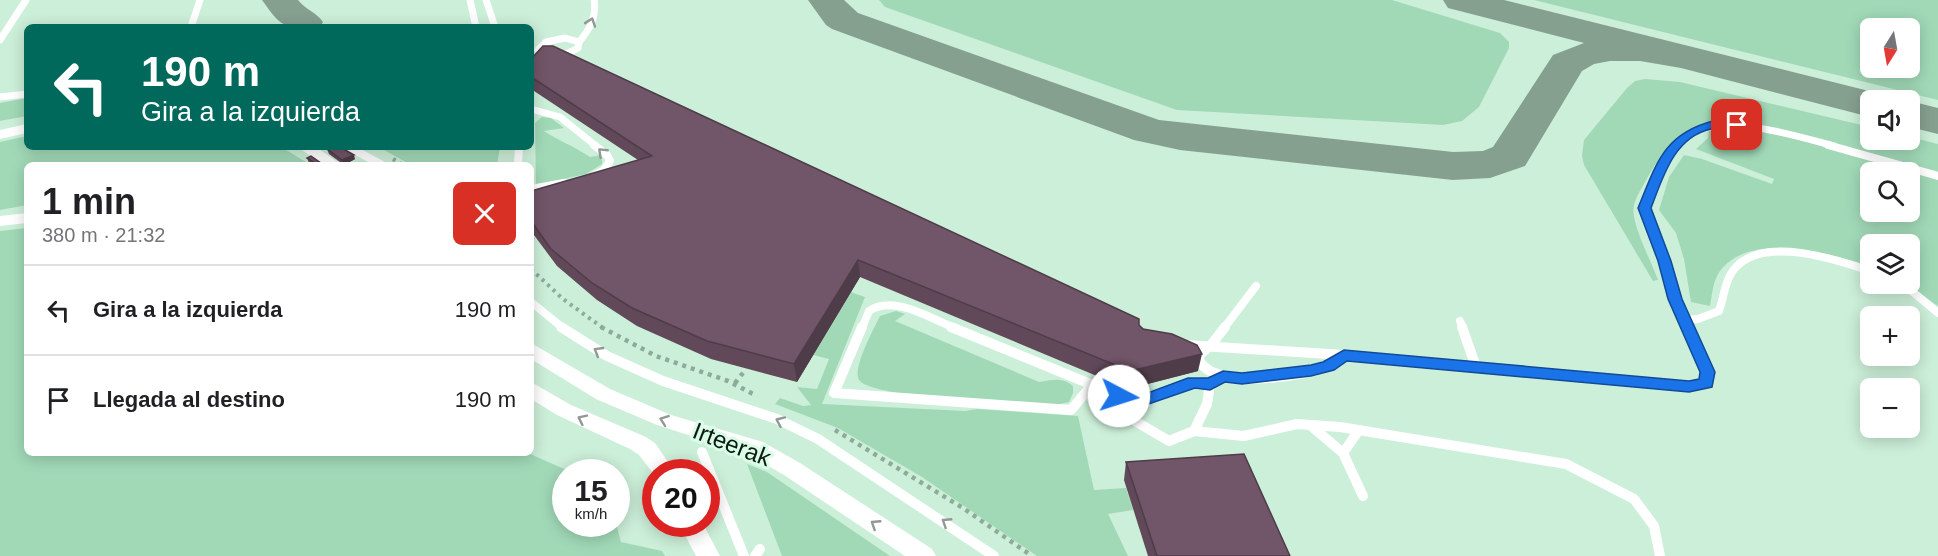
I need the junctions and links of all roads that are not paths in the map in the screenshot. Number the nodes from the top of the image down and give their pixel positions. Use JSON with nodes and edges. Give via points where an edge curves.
{"nodes":[{"id":1,"x":26,"y":0,"type":"edge"},
{"id":2,"x":200,"y":0,"type":"edge"},
{"id":3,"x":470,"y":0,"type":"edge"},
{"id":4,"x":486,"y":0,"type":"edge"},
{"id":5,"x":594,"y":0,"type":"edge"},
{"id":6,"x":192,"y":24,"type":"edge"},
{"id":7,"x":475,"y":24,"type":"edge"},
{"id":8,"x":494,"y":24,"type":"edge"},
{"id":9,"x":0,"y":40,"type":"edge"},
{"id":10,"x":579,"y":42,"type":"junction"},
{"id":11,"x":537,"y":51,"type":"edge"},
{"id":12,"x":24,"y":93,"type":"edge"},
{"id":13,"x":0,"y":97,"type":"edge"},
{"id":14,"x":534,"y":110,"type":"edge"},
{"id":15,"x":24,"y":126,"type":"edge"},
{"id":16,"x":24,"y":127,"type":"edge"},
{"id":17,"x":0,"y":129,"type":"edge"},
{"id":18,"x":0,"y":135,"type":"edge"},
{"id":19,"x":311,"y":150,"type":"edge"},
{"id":20,"x":354,"y":150,"type":"edge"},
{"id":21,"x":329,"y":162,"type":"edge"},
{"id":22,"x":376,"y":162,"type":"edge"},
{"id":23,"x":1938,"y":176,"type":"edge"},
{"id":24,"x":582,"y":179,"type":"edge"},
{"id":25,"x":572,"y":181,"type":"edge"},
{"id":26,"x":534,"y":188,"type":"edge"},
{"id":27,"x":24,"y":218,"type":"edge"},
{"id":28,"x":1,"y":221,"type":"edge"},
{"id":29,"x":1860,"y":269,"type":"edge"},
{"id":30,"x":1256,"y":285,"type":"dead end"},
{"id":31,"x":1915,"y":294,"type":"edge"},
{"id":32,"x":534,"y":304,"type":"edge"},
{"id":33,"x":1938,"y":313,"type":"edge"},
{"id":34,"x":1683,"y":320,"type":"junction"},
{"id":35,"x":1460,"y":321,"type":"dead end"},
{"id":36,"x":1172,"y":344,"type":"edge"},
{"id":37,"x":1211,"y":345,"type":"junction"},
{"id":38,"x":534,"y":352,"type":"edge"},
{"id":39,"x":1344,"y":355,"type":"junction"},
{"id":40,"x":1476,"y":367,"type":"junction"},
{"id":41,"x":1223,"y":376,"type":"junction"},
{"id":42,"x":1210,"y":384,"type":"junction"},
{"id":43,"x":1090,"y":386,"type":"junction"},
{"id":44,"x":534,"y":391,"type":"edge"},
{"id":45,"x":834,"y":393,"type":"junction"},
{"id":46,"x":1137,"y":403,"type":"junction"},
{"id":47,"x":829,"y":404,"type":"dead end"},
{"id":48,"x":1310,"y":425,"type":"junction"},
{"id":49,"x":1359,"y":430,"type":"junction"},
{"id":50,"x":1194,"y":431,"type":"junction"},
{"id":51,"x":702,"y":453,"type":"dead end"},
{"id":52,"x":1343,"y":453,"type":"junction"},
{"id":53,"x":654,"y":459,"type":"edge"},
{"id":54,"x":1363,"y":496,"type":"dead end"},
{"id":55,"x":698,"y":537,"type":"edge"},
{"id":56,"x":708,"y":556,"type":"edge"},
{"id":57,"x":744,"y":556,"type":"edge"},
{"id":58,"x":924,"y":556,"type":"edge"},
{"id":59,"x":994,"y":556,"type":"edge"},
{"id":60,"x":1660,"y":556,"type":"edge"}],
"edges":[{"from":1,"to":9,"type":"lane"},
{"from":2,"to":6,"type":"lane"},
{"from":3,"to":7,"type":"lane"},
{"from":4,"to":8,"type":"lane"},
{"from":10,"to":5,"type":"lane","one_way":true,"via":[[592,27]]},
{"from":10,"to":11,"type":"lane","via":[[555,39]]},
{"from":10,"to":11,"type":"lane","via":[[575,50],[557,59]]},
{"from":12,"to":13,"type":"lane"},
{"from":24,"to":14,"type":"lane","one_way":true,"via":[[604,170],[610,161],[608,155],[560,117]]},
{"from":15,"to":17,"type":"street"},
{"from":16,"to":18,"type":"street"},
{"from":19,"to":21,"type":"street"},
{"from":20,"to":22,"type":"lane"},
{"from":23,"to":34,"type":"lane","via":[[1766,129],[1713,124],[1694,130],[1666,155],[1645,208]]},
{"from":25,"to":26,"type":"lane"},
{"from":27,"to":28,"type":"street"},
{"from":29,"to":34,"type":"lane","via":[[1801,254],[1745,258],[1734,269],[1719,311]]},
{"from":30,"to":37,"type":"lane"},
{"from":31,"to":33,"type":"lane"},
{"from":59,"to":32,"type":"lane","one_way":true,"via":[[818,439],[777,419],[663,381],[608,356],[567,332]]},
{"from":34,"to":40,"type":"lane","via":[[1707,372],[1706,383],[1689,387]]},
{"from":35,"to":40,"type":"lane"},
{"from":36,"to":37,"type":"lane"},
{"from":37,"to":39,"type":"lane"},
{"from":37,"to":41,"type":"lane","via":[[1198,356],[1199,361]]},
{"from":58,"to":38,"type":"street","name":"Irteerak","one_way":true,"via":[[755,448],[664,420],[603,394]]},
{"from":39,"to":40,"type":"lane"},
{"from":39,"to":41,"type":"lane","via":[[1311,371],[1242,379]]},
{"from":41,"to":42,"type":"lane"},
{"from":42,"to":46,"type":"lane","via":[[1194,382]]},
{"from":42,"to":50,"type":"lane"},
{"from":43,"to":45,"type":"lane","via":[[1071,410]]},
{"from":43,"to":45,"type":"lane","via":[[903,307],[877,304],[869,311]]},
{"from":43,"to":46,"type":"lane"},
{"from":53,"to":44,"type":"street","one_way":true,"via":[[638,443],[564,410]]},
{"from":45,"to":47,"type":"lane"},
{"from":46,"to":50,"type":"lane","via":[[1135,421],[1169,441]]},
{"from":48,"to":49,"type":"lane"},
{"from":48,"to":50,"type":"lane","via":[[1297,424],[1244,436]]},
{"from":48,"to":52,"type":"lane"},
{"from":49,"to":52,"type":"lane"},
{"from":49,"to":60,"type":"lane","via":[[1566,464],[1634,499],[1654,526]]},
{"from":51,"to":57,"type":"lane"},
{"from":52,"to":54,"type":"lane"},
{"from":55,"to":56,"type":"street"}]}
